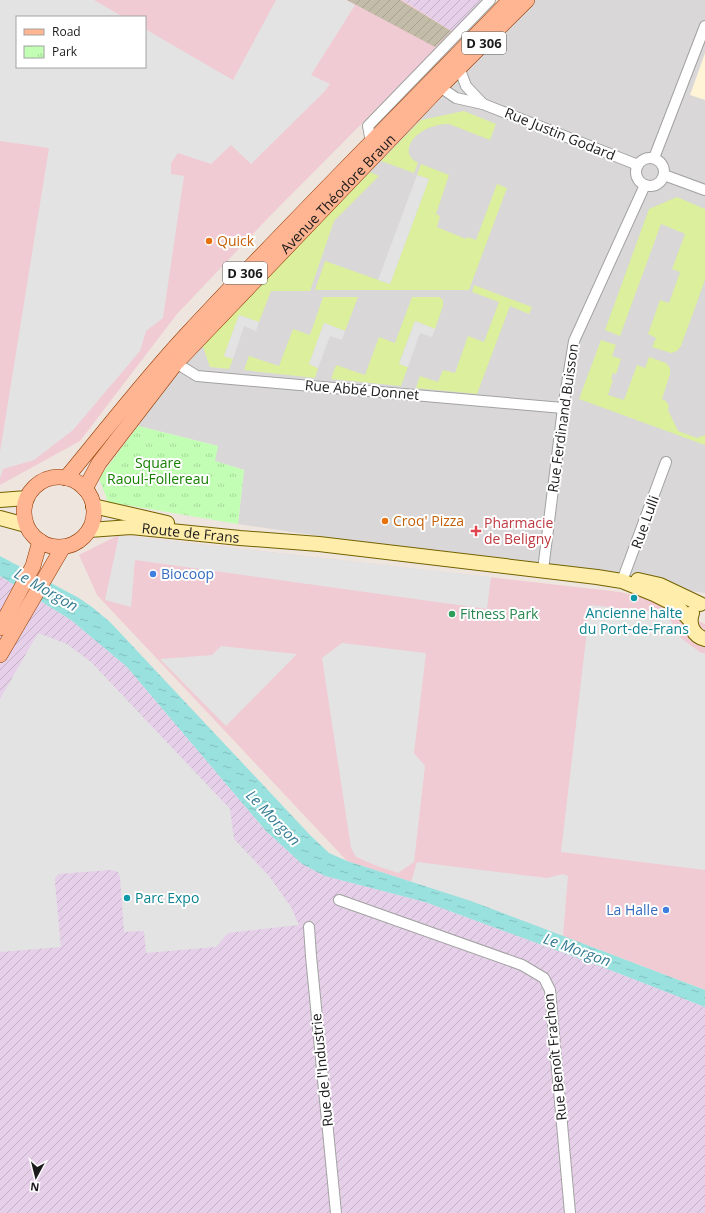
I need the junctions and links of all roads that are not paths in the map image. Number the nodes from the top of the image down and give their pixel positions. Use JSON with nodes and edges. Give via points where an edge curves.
{"nodes":[{"id":1,"x":490,"y":0,"type":"edge"},
{"id":2,"x":510,"y":0,"type":"edge"},
{"id":3,"x":527,"y":0,"type":"edge"},
{"id":4,"x":705,"y":26,"type":"edge"},
{"id":5,"x":459,"y":67,"type":"junction"},
{"id":6,"x":433,"y":77,"type":"junction"},
{"id":7,"x":483,"y":104,"type":"junction"},
{"id":8,"x":654,"y":158,"type":"junction"},
{"id":9,"x":638,"y":165,"type":"junction"},
{"id":10,"x":664,"y":175,"type":"junction"},
{"id":11,"x":645,"y":185,"type":"junction"},
{"id":12,"x":705,"y":190,"type":"edge"},
{"id":13,"x":171,"y":360,"type":"junction"},
{"id":14,"x":563,"y":408,"type":"junction"},
{"id":15,"x":666,"y":462,"type":"dead end"},
{"id":16,"x":66,"y":478,"type":"junction"},
{"id":17,"x":85,"y":489,"type":"junction"},
{"id":18,"x":27,"y":498,"type":"junction"},
{"id":19,"x":0,"y":500,"type":"edge"},
{"id":20,"x":93,"y":506,"type":"junction"},
{"id":21,"x":0,"y":518,"type":"edge"},
{"id":22,"x":26,"y":525,"type":"junction"},
{"id":23,"x":89,"y":530,"type":"junction"},
{"id":24,"x":240,"y":538,"type":"junction"},
{"id":25,"x":40,"y":542,"type":"junction"},
{"id":26,"x":63,"y":547,"type":"junction"},
{"id":27,"x":543,"y":570,"type":"junction"},
{"id":28,"x":622,"y":581,"type":"junction"},
{"id":29,"x":703,"y":603,"type":"edge"},
{"id":30,"x":690,"y":620,"type":"junction"},
{"id":31,"x":0,"y":628,"type":"edge"},
{"id":32,"x":705,"y":639,"type":"edge"},
{"id":33,"x":0,"y":655,"type":"edge"},
{"id":34,"x":339,"y":900,"type":"dead end"},
{"id":35,"x":309,"y":927,"type":"dead end"},
{"id":36,"x":336,"y":1213,"type":"edge"},
{"id":37,"x":570,"y":1213,"type":"edge"}],
"edges":[{"from":1,"to":6,"type":"street"},
{"from":2,"to":6,"type":"main road","name":"Avenue Théodore Braun","number":"D 306"},
{"from":3,"to":5,"type":"main road","name":"Avenue Théodore Braun","number":"D 306"},
{"from":4,"to":8,"type":"street"},
{"from":5,"to":6,"type":"main road","name":"Avenue Théodore Braun","number":"D 306"},
{"from":5,"to":7,"type":"street","name":"Rue Justin Godard","via":[[466,86]]},
{"from":6,"to":7,"type":"street","name":"Rue Justin Godard","via":[[456,98]]},
{"from":6,"to":13,"type":"main road","name":"Avenue Théodore Braun","number":"D 306"},
{"from":6,"to":13,"type":"main road","name":"Avenue Théodore Braun","number":"D 306"},
{"from":7,"to":9,"type":"street","name":"Rue Justin Godard"},
{"from":8,"to":9,"type":"street","via":[[645,158]]},
{"from":8,"to":10,"type":"street","via":[[664,166]]},
{"from":9,"to":11,"type":"street","via":[[636,174]]},
{"from":10,"to":11,"type":"street","via":[[659,183]]},
{"from":10,"to":12,"type":"street"},
{"from":11,"to":14,"type":"street","name":"Rue Ferdinand Buisson","via":[[574,341]]},
{"from":13,"to":14,"type":"street","name":"Rue Abbé Donnet","via":[[197,376]]},
{"from":13,"to":16,"type":"main road","name":"Avenue Théodore Braun","number":"D 306"},
{"from":13,"to":17,"type":"main road","name":"Avenue Théodore Braun","number":"D 306","via":[[99,463]]},
{"from":14,"to":27,"type":"street","name":"Rue Ferdinand Buisson"},
{"from":15,"to":28,"type":"street","name":"Rue Lulli"},
{"from":16,"to":17,"type":"main road"},
{"from":16,"to":18,"type":"main road","via":[[54,478],[43,482],[33,489]]},
{"from":17,"to":20,"type":"main road"},
{"from":18,"to":19,"type":"street"},
{"from":18,"to":22,"type":"main road","via":[[24,510]]},
{"from":20,"to":23,"type":"main road"},
{"from":20,"to":24,"type":"street","name":"Route de Frans"},
{"from":21,"to":22,"type":"street"},
{"from":22,"to":25,"type":"main road"},
{"from":23,"to":24,"type":"street","name":"Route de Frans","via":[[131,527]]},
{"from":23,"to":26,"type":"main road","via":[[78,542]]},
{"from":24,"to":27,"type":"street","via":[[319,544]]},
{"from":25,"to":26,"type":"main road"},
{"from":25,"to":31,"type":"main road","via":[[33,566]]},
{"from":26,"to":33,"type":"main road"},
{"from":27,"to":28,"type":"street"},
{"from":28,"to":29,"type":"street","via":[[637,580],[660,585]]},
{"from":28,"to":30,"type":"street","via":[[676,605]]},
{"from":29,"to":30,"type":"street","via":[[693,611]]},
{"from":30,"to":32,"type":"street","via":[[693,631]]},
{"from":34,"to":37,"type":"street","name":"Rue Benoît Frachon","via":[[522,965],[544,978],[550,990]]},
{"from":35,"to":36,"type":"street","name":"Rue de l'Industrie"}]}
